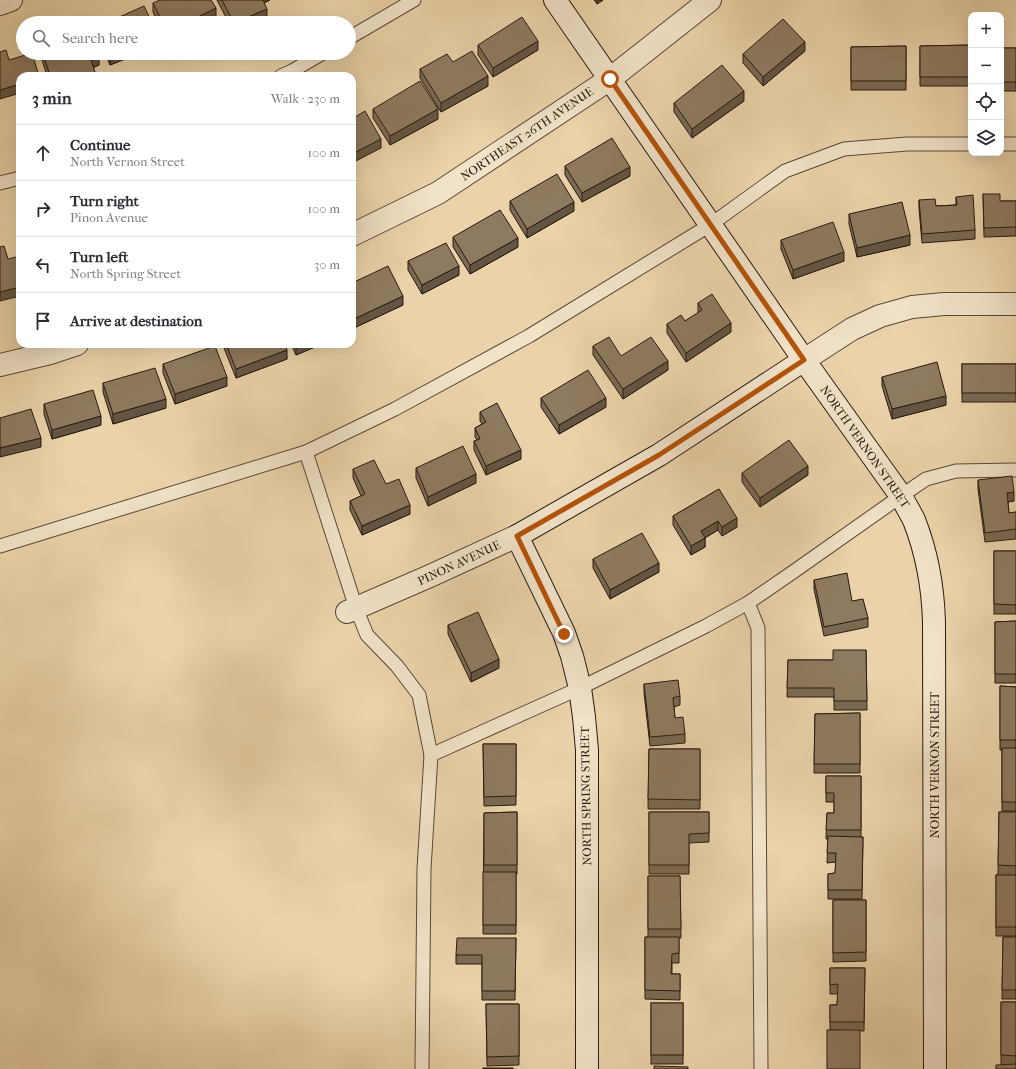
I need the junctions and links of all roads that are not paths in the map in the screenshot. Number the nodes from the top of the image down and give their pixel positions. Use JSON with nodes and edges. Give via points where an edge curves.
{"nodes":[{"id":1,"x":11,"y":0,"type":"edge"},
{"id":2,"x":414,"y":0,"type":"edge"},
{"id":3,"x":555,"y":0,"type":"edge"},
{"id":4,"x":710,"y":0,"type":"edge"},
{"id":5,"x":0,"y":4,"type":"edge"},
{"id":6,"x":356,"y":34,"type":"edge"},
{"id":7,"x":310,"y":60,"type":"edge"},
{"id":8,"x":288,"y":72,"type":"edge"},
{"id":9,"x":610,"y":79,"type":"junction"},
{"id":10,"x":968,"y":144,"type":"edge"},
{"id":11,"x":1004,"y":144,"type":"edge"},
{"id":12,"x":1016,"y":144,"type":"edge"},
{"id":13,"x":16,"y":179,"type":"edge"},
{"id":14,"x":0,"y":183,"type":"edge"},
{"id":15,"x":710,"y":225,"type":"junction"},
{"id":16,"x":356,"y":233,"type":"edge"},
{"id":17,"x":1016,"y":304,"type":"edge"},
{"id":18,"x":62,"y":348,"type":"edge"},
{"id":19,"x":804,"y":360,"type":"junction"},
{"id":20,"x":0,"y":365,"type":"edge"},
{"id":21,"x":306,"y":452,"type":"junction"},
{"id":22,"x":1016,"y":470,"type":"edge"},
{"id":23,"x":901,"y":496,"type":"junction"},
{"id":24,"x":517,"y":536,"type":"junction"},
{"id":25,"x":0,"y":546,"type":"edge"},
{"id":26,"x":748,"y":603,"type":"junction"},
{"id":27,"x":352,"y":610,"type":"junction"},
{"id":28,"x":580,"y":688,"type":"junction"},
{"id":29,"x":431,"y":755,"type":"junction"},
{"id":30,"x":422,"y":1069,"type":"edge"},
{"id":31,"x":587,"y":1069,"type":"edge"},
{"id":32,"x":761,"y":1069,"type":"edge"},
{"id":33,"x":935,"y":1069,"type":"edge"}],
"edges":[{"from":1,"to":5,"type":"street"},
{"from":2,"to":6,"type":"lane"},
{"from":3,"to":9,"type":"street","name":"NORTH VERNON STREET"},
{"from":4,"to":9,"type":"street","name":"NORTHEAST 26TH AVENUE"},
{"from":7,"to":8,"type":"lane"},
{"from":9,"to":15,"type":"street","name":"NORTH VERNON STREET"},
{"from":9,"to":16,"type":"street","name":"NORTHEAST 26TH AVENUE","via":[[438,193]]},
{"from":10,"to":15,"type":"lane","via":[[907,144],[844,149],[785,171]]},
{"from":11,"to":12,"type":"lane"},
{"from":13,"to":14,"type":"lane"},
{"from":15,"to":19,"type":"street","name":"NORTH VERNON STREET"},
{"from":15,"to":21,"type":"lane","via":[[529,336],[395,409]]},
{"from":17,"to":19,"type":"street","name":"PINON AVENUE","via":[[944,304],[912,307],[880,316],[852,329]]},
{"from":18,"to":20,"type":"street"},
{"from":19,"to":23,"type":"street","name":"NORTH VERNON STREET"},
{"from":19,"to":24,"type":"street","name":"PINON AVENUE","via":[[659,455]]},
{"from":21,"to":25,"type":"lane"},
{"from":21,"to":27,"type":"lane"},
{"from":22,"to":23,"type":"lane","via":[[956,471],[926,479]]},
{"from":23,"to":26,"type":"lane"},
{"from":23,"to":33,"type":"street","name":"NORTH VERNON STREET","via":[[914,520],[922,545],[933,596]]},
{"from":24,"to":27,"type":"street","name":"PINON AVENUE"},
{"from":24,"to":28,"type":"street","name":"NORTH SPRING STREET","via":[[564,634]]},
{"from":26,"to":28,"type":"lane"},
{"from":26,"to":32,"type":"lane","via":[[758,628]]},
{"from":27,"to":29,"type":"lane","via":[[368,635],[397,666],[419,695]]},
{"from":28,"to":29,"type":"lane"},
{"from":28,"to":31,"type":"street","name":"NORTH SPRING STREET","via":[[587,750]]},
{"from":29,"to":30,"type":"lane","via":[[424,869]]}]}
